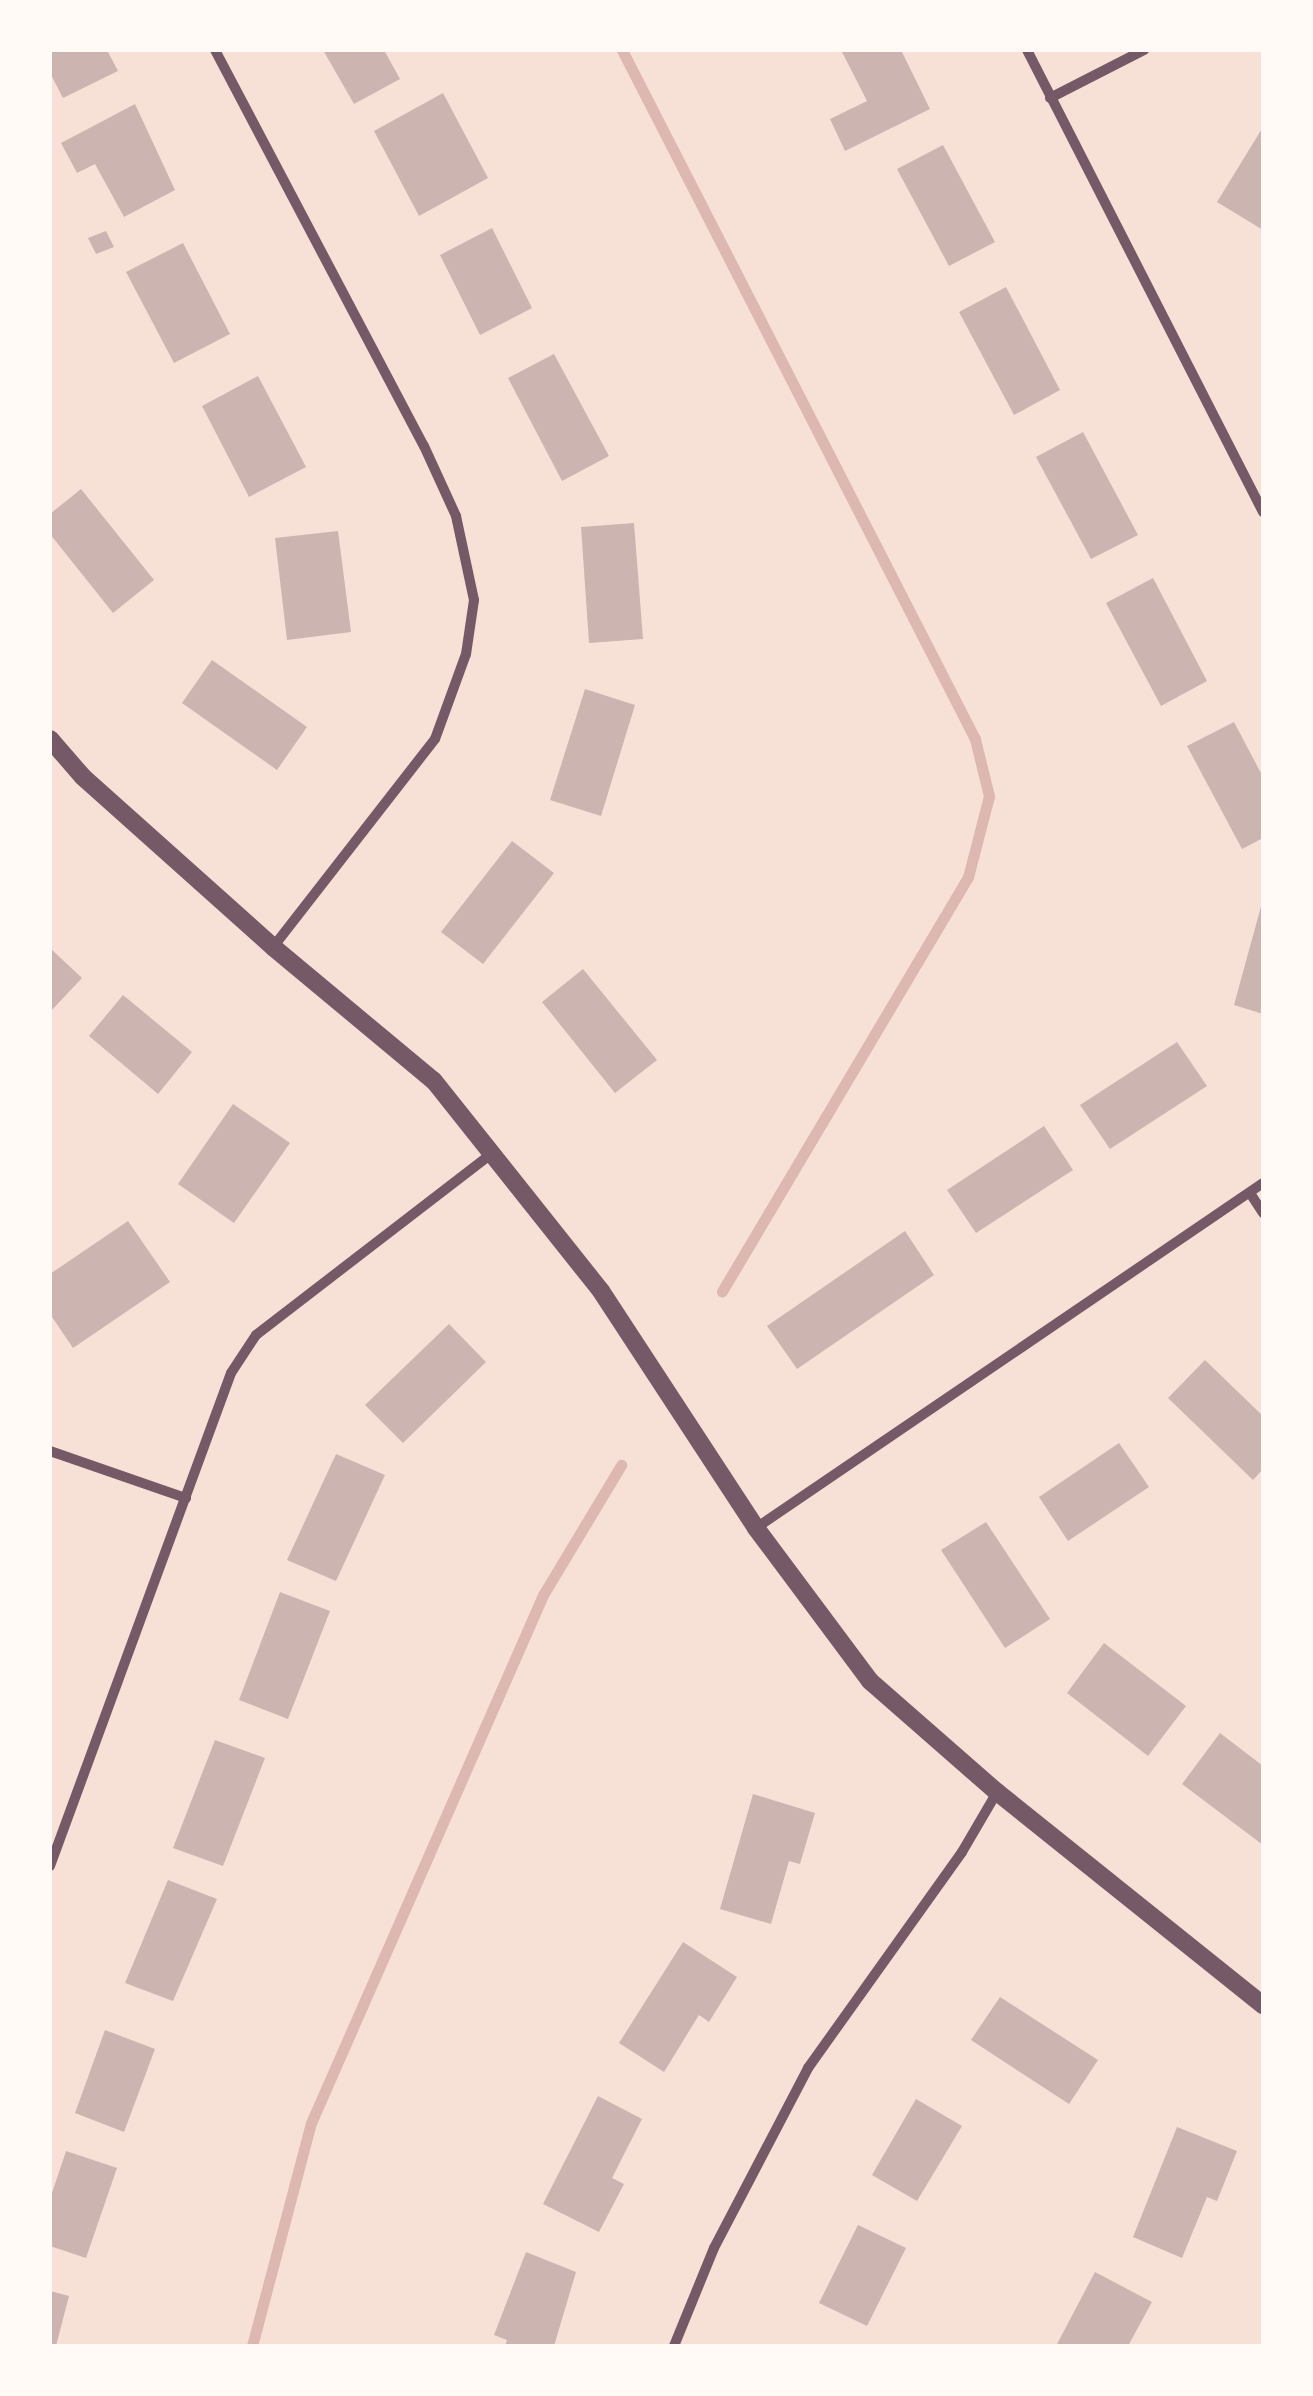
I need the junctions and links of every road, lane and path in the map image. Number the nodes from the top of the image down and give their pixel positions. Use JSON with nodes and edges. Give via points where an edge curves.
{"nodes":[{"id":1,"x":215,"y":50,"type":"edge"},
{"id":2,"x":1027,"y":50,"type":"edge"},
{"id":3,"x":1144,"y":50,"type":"edge"},
{"id":4,"x":1050,"y":98,"type":"junction"},
{"id":5,"x":1263,"y":512,"type":"edge"},
{"id":6,"x":50,"y":739,"type":"edge"},
{"id":7,"x":272,"y":947,"type":"junction"},
{"id":8,"x":492,"y":1153,"type":"junction"},
{"id":9,"x":1263,"y":1183,"type":"edge"},
{"id":10,"x":1250,"y":1192,"type":"junction"},
{"id":11,"x":1263,"y":1212,"type":"edge"},
{"id":12,"x":50,"y":1451,"type":"edge"},
{"id":13,"x":186,"y":1498,"type":"junction"},
{"id":14,"x":756,"y":1528,"type":"junction"},
{"id":15,"x":997,"y":1792,"type":"junction"},
{"id":16,"x":50,"y":1866,"type":"edge"},
{"id":17,"x":1263,"y":2005,"type":"edge"},
{"id":18,"x":674,"y":2346,"type":"edge"}],
"edges":[{"from":1,"to":7,"type":"street","via":[[424,446],[456,516],[474,600],[466,654],[435,740]]},
{"from":2,"to":4,"type":"street"},
{"from":3,"to":4,"type":"street"},
{"from":4,"to":5,"type":"street"},
{"from":6,"to":7,"type":"street","via":[[83,778]]},
{"from":7,"to":8,"type":"street","via":[[434,1081]]},
{"from":8,"to":13,"type":"street","via":[[256,1334],[231,1373]]},
{"from":8,"to":14,"type":"street","via":[[601,1291]]},
{"from":9,"to":10,"type":"street"},
{"from":10,"to":11,"type":"street"},
{"from":10,"to":14,"type":"street"},
{"from":12,"to":13,"type":"street"},
{"from":13,"to":16,"type":"street"},
{"from":14,"to":15,"type":"street","via":[[870,1680]]},
{"from":15,"to":17,"type":"street"},
{"from":15,"to":18,"type":"street","via":[[962,1852],[808,2068],[714,2248]]}]}
